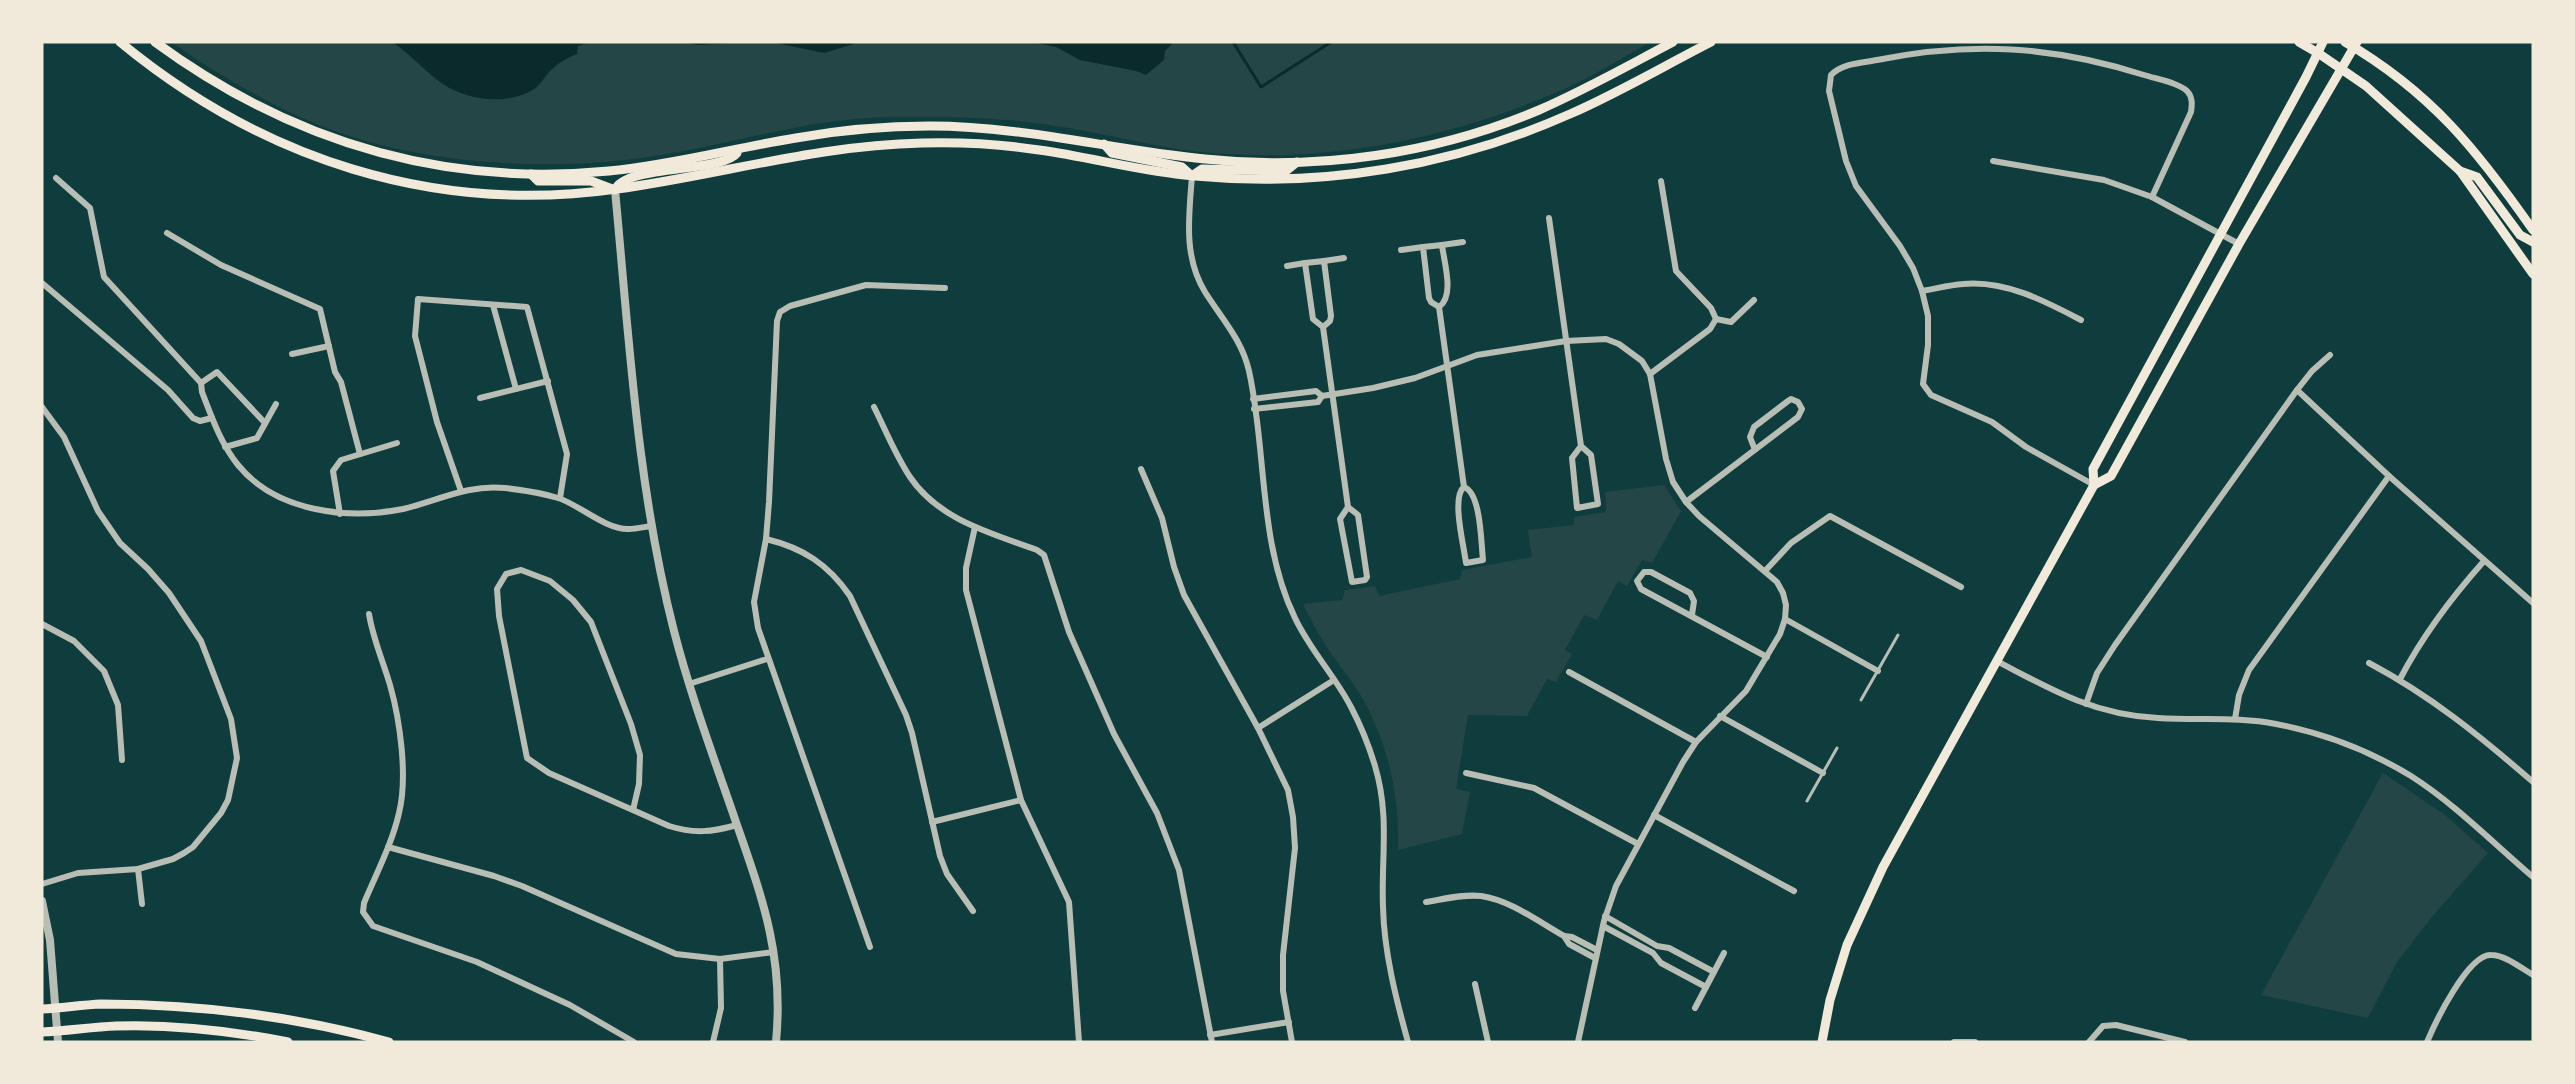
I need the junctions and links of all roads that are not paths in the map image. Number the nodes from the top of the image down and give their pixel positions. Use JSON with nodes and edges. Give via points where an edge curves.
{"nodes":[{"id":1,"x":120,"y":42,"type":"edge"},
{"id":2,"x":155,"y":42,"type":"edge"},
{"id":3,"x":1673,"y":42,"type":"edge"},
{"id":4,"x":1711,"y":42,"type":"edge"},
{"id":5,"x":2299,"y":42,"type":"edge"},
{"id":6,"x":2323,"y":42,"type":"edge"},
{"id":7,"x":2345,"y":42,"type":"edge"},
{"id":8,"x":2356,"y":45,"type":"edge"},
{"id":9,"x":2318,"y":53,"type":"junction"},
{"id":10,"x":2342,"y":69,"type":"junction"},
{"id":11,"x":1104,"y":144,"type":"junction"},
{"id":12,"x":737,"y":150,"type":"junction"},
{"id":13,"x":1993,"y":161,"type":"dead end"},
{"id":14,"x":1297,"y":162,"type":"junction"},
{"id":15,"x":2460,"y":171,"type":"junction"},
{"id":16,"x":531,"y":174,"type":"junction"},
{"id":17,"x":1192,"y":176,"type":"junction"},
{"id":18,"x":56,"y":178,"type":"dead end"},
{"id":19,"x":1661,"y":181,"type":"dead end"},
{"id":20,"x":615,"y":190,"type":"junction"},
{"id":21,"x":2152,"y":196,"type":"junction"},
{"id":22,"x":1549,"y":218,"type":"dead end"},
{"id":23,"x":2533,"y":230,"type":"edge"},
{"id":24,"x":167,"y":233,"type":"dead end"},
{"id":25,"x":2220,"y":234,"type":"junction"},
{"id":26,"x":1463,"y":242,"type":"dead end"},
{"id":27,"x":2533,"y":242,"type":"edge"},
{"id":28,"x":2239,"y":244,"type":"junction"},
{"id":29,"x":1442,"y":245,"type":"junction"},
{"id":30,"x":1423,"y":247,"type":"junction"},
{"id":31,"x":1401,"y":250,"type":"dead end"},
{"id":32,"x":1344,"y":258,"type":"dead end"},
{"id":33,"x":1324,"y":261,"type":"junction"},
{"id":34,"x":2523,"y":261,"type":"junction"},
{"id":35,"x":1305,"y":263,"type":"junction"},
{"id":36,"x":2533,"y":263,"type":"edge"},
{"id":37,"x":1287,"y":266,"type":"dead end"},
{"id":38,"x":2533,"y":274,"type":"edge"},
{"id":39,"x":42,"y":283,"type":"edge"},
{"id":40,"x":945,"y":288,"type":"dead end"},
{"id":41,"x":1922,"y":291,"type":"junction"},
{"id":42,"x":1754,"y":300,"type":"dead end"},
{"id":43,"x":493,"y":305,"type":"junction"},
{"id":44,"x":1440,"y":307,"type":"junction"},
{"id":45,"x":1716,"y":319,"type":"junction"},
{"id":46,"x":2081,"y":320,"type":"dead end"},
{"id":47,"x":1323,"y":327,"type":"junction"},
{"id":48,"x":1566,"y":341,"type":"junction"},
{"id":49,"x":328,"y":346,"type":"junction"},
{"id":50,"x":292,"y":354,"type":"dead end"},
{"id":51,"x":2330,"y":355,"type":"dead end"},
{"id":52,"x":1448,"y":366,"type":"junction"},
{"id":53,"x":1650,"y":374,"type":"junction"},
{"id":54,"x":548,"y":381,"type":"junction"},
{"id":55,"x":201,"y":383,"type":"junction"},
{"id":56,"x":516,"y":389,"type":"junction"},
{"id":57,"x":2297,"y":390,"type":"junction"},
{"id":58,"x":1332,"y":394,"type":"junction"},
{"id":59,"x":1322,"y":396,"type":"junction"},
{"id":60,"x":480,"y":398,"type":"dead end"},
{"id":61,"x":1253,"y":399,"type":"junction"},
{"id":62,"x":276,"y":404,"type":"dead end"},
{"id":63,"x":42,"y":407,"type":"edge"},
{"id":64,"x":874,"y":407,"type":"dead end"},
{"id":65,"x":1254,"y":409,"type":"junction"},
{"id":66,"x":212,"y":418,"type":"junction"},
{"id":67,"x":265,"y":423,"type":"junction"},
{"id":68,"x":397,"y":443,"type":"dead end"},
{"id":69,"x":1581,"y":446,"type":"junction"},
{"id":70,"x":225,"y":447,"type":"junction"},
{"id":71,"x":1755,"y":450,"type":"junction"},
{"id":72,"x":360,"y":454,"type":"junction"},
{"id":73,"x":1141,"y":469,"type":"dead end"},
{"id":74,"x":2389,"y":476,"type":"junction"},
{"id":75,"x":2094,"y":485,"type":"junction"},
{"id":76,"x":1464,"y":486,"type":"junction"},
{"id":77,"x":461,"y":490,"type":"junction"},
{"id":78,"x":560,"y":498,"type":"junction"},
{"id":79,"x":1686,"y":502,"type":"junction"},
{"id":80,"x":1348,"y":507,"type":"junction"},
{"id":81,"x":340,"y":514,"type":"junction"},
{"id":82,"x":651,"y":526,"type":"junction"},
{"id":83,"x":975,"y":527,"type":"junction"},
{"id":84,"x":766,"y":539,"type":"junction"},
{"id":85,"x":2484,"y":561,"type":"junction"},
{"id":86,"x":1765,"y":571,"type":"junction"},
{"id":87,"x":1961,"y":587,"type":"dead end"},
{"id":88,"x":2533,"y":603,"type":"edge"},
{"id":89,"x":369,"y":614,"type":"dead end"},
{"id":90,"x":1692,"y":615,"type":"junction"},
{"id":91,"x":1785,"y":619,"type":"junction"},
{"id":92,"x":42,"y":624,"type":"edge"},
{"id":93,"x":1898,"y":634,"type":"dead end"},
{"id":94,"x":1767,"y":657,"type":"junction"},
{"id":95,"x":767,"y":659,"type":"junction"},
{"id":96,"x":1997,"y":661,"type":"junction"},
{"id":97,"x":2369,"y":663,"type":"dead end"},
{"id":98,"x":1878,"y":671,"type":"junction"},
{"id":99,"x":1569,"y":672,"type":"dead end"},
{"id":100,"x":1334,"y":680,"type":"junction"},
{"id":101,"x":2400,"y":680,"type":"junction"},
{"id":102,"x":689,"y":684,"type":"junction"},
{"id":103,"x":1861,"y":700,"type":"dead end"},
{"id":104,"x":2086,"y":704,"type":"junction"},
{"id":105,"x":1720,"y":716,"type":"junction"},
{"id":106,"x":2235,"y":719,"type":"junction"},
{"id":107,"x":1258,"y":728,"type":"junction"},
{"id":108,"x":1696,"y":742,"type":"junction"},
{"id":109,"x":1837,"y":748,"type":"dead end"},
{"id":110,"x":122,"y":760,"type":"dead end"},
{"id":111,"x":1466,"y":773,"type":"dead end"},
{"id":112,"x":1823,"y":773,"type":"junction"},
{"id":113,"x":2533,"y":782,"type":"edge"},
{"id":114,"x":1021,"y":800,"type":"junction"},
{"id":115,"x":1807,"y":801,"type":"dead end"},
{"id":116,"x":633,"y":810,"type":"junction"},
{"id":117,"x":1654,"y":815,"type":"junction"},
{"id":118,"x":932,"y":822,"type":"junction"},
{"id":119,"x":737,"y":825,"type":"junction"},
{"id":120,"x":1638,"y":844,"type":"junction"},
{"id":121,"x":388,"y":847,"type":"junction"},
{"id":122,"x":138,"y":868,"type":"junction"},
{"id":123,"x":2533,"y":877,"type":"edge"},
{"id":124,"x":42,"y":884,"type":"edge"},
{"id":125,"x":1794,"y":891,"type":"dead end"},
{"id":126,"x":42,"y":901,"type":"edge"},
{"id":127,"x":1426,"y":902,"type":"dead end"},
{"id":128,"x":142,"y":904,"type":"dead end"},
{"id":129,"x":973,"y":911,"type":"dead end"},
{"id":130,"x":1605,"y":916,"type":"junction"},
{"id":131,"x":1602,"y":926,"type":"junction"},
{"id":132,"x":1564,"y":936,"type":"junction"},
{"id":133,"x":870,"y":947,"type":"dead end"},
{"id":134,"x":1597,"y":950,"type":"junction"},
{"id":135,"x":1655,"y":950,"type":"junction"},
{"id":136,"x":774,"y":952,"type":"junction"},
{"id":137,"x":1724,"y":953,"type":"dead end"},
{"id":138,"x":720,"y":958,"type":"junction"},
{"id":139,"x":1595,"y":958,"type":"junction"},
{"id":140,"x":1714,"y":972,"type":"junction"},
{"id":141,"x":2533,"y":975,"type":"edge"},
{"id":142,"x":1475,"y":984,"type":"dead end"},
{"id":143,"x":1706,"y":987,"type":"junction"},
{"id":144,"x":1695,"y":1008,"type":"dead end"},
{"id":145,"x":42,"y":1009,"type":"edge"},
{"id":146,"x":55,"y":1009,"type":"junction"},
{"id":147,"x":1289,"y":1022,"type":"junction"},
{"id":148,"x":42,"y":1032,"type":"edge"},
{"id":149,"x":57,"y":1032,"type":"junction"},
{"id":150,"x":1211,"y":1038,"type":"edge"},
{"id":151,"x":1581,"y":1041,"type":"edge"},
{"id":152,"x":1955,"y":1041,"type":"edge"},
{"id":153,"x":58,"y":1042,"type":"edge"},
{"id":154,"x":288,"y":1042,"type":"edge"},
{"id":155,"x":389,"y":1042,"type":"edge"},
{"id":156,"x":634,"y":1042,"type":"edge"},
{"id":157,"x":713,"y":1042,"type":"edge"},
{"id":158,"x":776,"y":1042,"type":"edge"},
{"id":159,"x":1079,"y":1042,"type":"edge"},
{"id":160,"x":1292,"y":1042,"type":"edge"},
{"id":161,"x":1408,"y":1042,"type":"edge"},
{"id":162,"x":1488,"y":1042,"type":"edge"},
{"id":163,"x":1822,"y":1042,"type":"edge"},
{"id":164,"x":1975,"y":1042,"type":"edge"},
{"id":165,"x":2089,"y":1042,"type":"edge"},
{"id":166,"x":2185,"y":1042,"type":"edge"},
{"id":167,"x":2427,"y":1042,"type":"edge"}],
"edges":[{"from":1,"to":20,"type":"main road","via":[[191,96],[256,133],[362,174],[488,194]]},
{"from":2,"to":16,"type":"main road","via":[[250,103],[344,143],[416,162]]},
{"from":3,"to":14,"type":"main road","via":[[1543,108],[1478,133],[1407,151]]},
{"from":4,"to":17,"type":"main road","via":[[1573,113],[1460,153],[1385,170],[1289,179]]},
{"from":5,"to":9,"type":"main road"},
{"from":6,"to":9,"type":"main road"},
{"from":7,"to":8,"type":"main road"},
{"from":8,"to":10,"type":"main road"},
{"from":8,"to":23,"type":"main road","via":[[2447,120],[2495,176]]},
{"from":9,"to":10,"type":"main road"},
{"from":9,"to":25,"type":"main road"},
{"from":10,"to":15,"type":"main road"},
{"from":10,"to":28,"type":"main road"},
{"from":11,"to":12,"type":"main road","via":[[1000,130],[930,126],[827,133]]},
{"from":11,"to":14,"type":"main road","via":[[1207,159]]},
{"from":11,"to":17,"type":"main road","via":[[1112,153],[1182,167]]},
{"from":12,"to":16,"type":"main road","via":[[610,171]]},
{"from":12,"to":20,"type":"main road","via":[[734,156],[720,161],[634,177],[619,183]]},
{"from":13,"to":21,"type":"street","via":[[2104,180]]},
{"from":14,"to":17,"type":"main road","via":[[1286,171],[1203,169]]},
{"from":15,"to":27,"type":"main road","via":[[2477,177],[2520,235]]},
{"from":15,"to":34,"type":"main road"},
{"from":16,"to":20,"type":"main road","via":[[538,181],[591,181]]},
{"from":17,"to":20,"type":"main road","via":[[1041,150],[923,143],[814,153]]},
{"from":17,"to":61,"type":"street","via":[[1188,227],[1193,261],[1204,291],[1230,326],[1244,354]]},
{"from":18,"to":55,"type":"street","via":[[90,208],[104,277]]},
{"from":19,"to":45,"type":"street","via":[[1676,271],[1711,308]]},
{"from":20,"to":82,"type":"street"},
{"from":21,"to":25,"type":"street"},
{"from":21,"to":41,"type":"street","via":[[2191,112],[2191,97],[2177,86],[2060,53],[1993,47],[1918,52],[1843,66],[1831,75],[1829,91],[1846,161],[1856,186],[1900,246]]},
{"from":22,"to":48,"type":"street"},
{"from":24,"to":49,"type":"street","via":[[221,265],[320,309]]},
{"from":25,"to":28,"type":"street"},
{"from":25,"to":75,"type":"main road","via":[[2093,469]]},
{"from":26,"to":29,"type":"street"},
{"from":28,"to":75,"type":"main road","via":[[2111,476]]},
{"from":29,"to":30,"type":"street"},
{"from":29,"to":44,"type":"street","via":[[1448,293]]},
{"from":30,"to":31,"type":"street"},
{"from":30,"to":44,"type":"street","via":[[1429,298]]},
{"from":32,"to":33,"type":"street"},
{"from":33,"to":35,"type":"street"},
{"from":33,"to":47,"type":"street","via":[[1331,316]]},
{"from":34,"to":36,"type":"main road"},
{"from":34,"to":38,"type":"main road"},
{"from":35,"to":37,"type":"street"},
{"from":35,"to":47,"type":"street","via":[[1313,319]]},
{"from":39,"to":66,"type":"street","via":[[168,390],[193,418]]},
{"from":40,"to":84,"type":"street","via":[[866,285],[780,312]]},
{"from":41,"to":46,"type":"street","via":[[1964,284],[1993,285],[2033,296]]},
{"from":41,"to":75,"type":"street","via":[[1928,316],[1923,376],[1926,390],[1992,422],[2026,447]]},
{"from":42,"to":45,"type":"street","via":[[1731,322]]},
{"from":43,"to":54,"type":"street","via":[[527,307]]},
{"from":43,"to":56,"type":"street"},
{"from":43,"to":77,"type":"street","via":[[418,299],[415,336],[437,422]]},
{"from":44,"to":52,"type":"street"},
{"from":45,"to":53,"type":"street","via":[[1710,329]]},
{"from":47,"to":58,"type":"street"},
{"from":48,"to":52,"type":"street","via":[[1477,355]]},
{"from":48,"to":53,"type":"street","via":[[1606,339],[1619,344],[1642,361]]},
{"from":48,"to":69,"type":"street"},
{"from":49,"to":50,"type":"street"},
{"from":49,"to":72,"type":"street"},
{"from":51,"to":57,"type":"street"},
{"from":52,"to":58,"type":"street","via":[[1415,378]]},
{"from":52,"to":76,"type":"street"},
{"from":53,"to":79,"type":"street","via":[[1666,459]]},
{"from":54,"to":56,"type":"street"},
{"from":54,"to":78,"type":"street","via":[[567,454]]},
{"from":55,"to":66,"type":"street"},
{"from":55,"to":67,"type":"street","via":[[217,372]]},
{"from":56,"to":60,"type":"street"},
{"from":57,"to":74,"type":"street"},
{"from":57,"to":104,"type":"street","via":[[2115,645],[2097,673]]},
{"from":58,"to":59,"type":"street"},
{"from":58,"to":80,"type":"street"},
{"from":59,"to":61,"type":"street","via":[[1316,391]]},
{"from":59,"to":65,"type":"street","via":[[1318,402]]},
{"from":61,"to":65,"type":"street"},
{"from":62,"to":67,"type":"street"},
{"from":63,"to":122,"type":"street","via":[[64,437],[98,511],[114,535],[169,593],[201,641],[236,739],[233,781],[221,813],[184,853]]},
{"from":64,"to":83,"type":"street","via":[[911,478],[939,507]]},
{"from":65,"to":100,"type":"street","via":[[1282,584],[1295,618]]},
{"from":66,"to":70,"type":"street"},
{"from":67,"to":70,"type":"street","via":[[257,438]]},
{"from":68,"to":72,"type":"street"},
{"from":69,"to":69,"type":"street","via":[[1591,455],[1598,504],[1577,508],[1572,458]]},
{"from":70,"to":81,"type":"street","via":[[240,467],[274,492],[298,504]]},
{"from":71,"to":71,"type":"street","via":[[1750,437],[1754,427],[1791,399],[1798,402],[1802,409],[1798,417]]},
{"from":71,"to":79,"type":"street"},
{"from":72,"to":81,"type":"street","via":[[341,460],[333,471]]},
{"from":73,"to":107,"type":"street","via":[[1162,518],[1184,595]]},
{"from":74,"to":85,"type":"street"},
{"from":74,"to":106,"type":"street","via":[[2249,670]]},
{"from":75,"to":96,"type":"main road"},
{"from":76,"to":76,"type":"street","via":[[1475,498],[1483,560],[1467,563],[1457,501]]},
{"from":77,"to":78,"type":"street","via":[[504,488]]},
{"from":77,"to":81,"type":"street","via":[[401,509]]},
{"from":78,"to":82,"type":"street","via":[[616,527],[627,530]]},
{"from":79,"to":86,"type":"street"},
{"from":80,"to":80,"type":"street","via":[[1358,515],[1367,577],[1352,582],[1340,519]]},
{"from":82,"to":102,"type":"street"},
{"from":83,"to":114,"type":"street","via":[[966,568],[966,590]]},
{"from":83,"to":150,"type":"street","via":[[1044,555],[1069,632],[1114,734],[1157,813],[1179,870]]},
{"from":84,"to":95,"type":"street","via":[[754,602]]},
{"from":84,"to":118,"type":"street","via":[[806,552],[838,579],[850,596],[906,715]]},
{"from":85,"to":88,"type":"street"},
{"from":85,"to":101,"type":"street","via":[[2449,600]]},
{"from":86,"to":87,"type":"street","via":[[1791,543],[1830,516]]},
{"from":86,"to":91,"type":"street","via":[[1783,593]]},
{"from":89,"to":121,"type":"street","via":[[398,719],[403,787]]},
{"from":90,"to":90,"type":"street","via":[[1641,589],[1637,581],[1640,576],[1651,572],[1690,594],[1694,601]]},
{"from":90,"to":94,"type":"street"},
{"from":91,"to":94,"type":"street"},
{"from":91,"to":98,"type":"street"},
{"from":92,"to":110,"type":"street","via":[[74,641],[104,671],[118,705]]},
{"from":93,"to":98,"type":"lane"},
{"from":94,"to":105,"type":"street","via":[[1746,691]]},
{"from":95,"to":102,"type":"street"},
{"from":95,"to":133,"type":"street"},
{"from":96,"to":104,"type":"street"},
{"from":96,"to":163,"type":"main road","via":[[1862,910],[1847,945]]},
{"from":97,"to":101,"type":"street"},
{"from":98,"to":103,"type":"lane"},
{"from":99,"to":108,"type":"street"},
{"from":100,"to":107,"type":"street"},
{"from":100,"to":161,"type":"street","via":[[1366,737],[1383,801],[1385,940]]},
{"from":101,"to":113,"type":"street","via":[[2464,723]]},
{"from":102,"to":119,"type":"street"},
{"from":104,"to":106,"type":"street","via":[[2157,718]]},
{"from":105,"to":108,"type":"street"},
{"from":105,"to":112,"type":"street"},
{"from":106,"to":123,"type":"street","via":[[2287,726],[2364,751],[2410,776],[2446,802]]},
{"from":107,"to":147,"type":"street","via":[[1288,790],[1293,817],[1294,848],[1283,955],[1283,991]]},
{"from":108,"to":117,"type":"street"},
{"from":109,"to":112,"type":"lane"},
{"from":111,"to":120,"type":"street","via":[[1534,788]]},
{"from":112,"to":115,"type":"lane"},
{"from":114,"to":118,"type":"street"},
{"from":114,"to":159,"type":"street","via":[[1069,902]]},
{"from":116,"to":116,"type":"street","via":[[549,773],[527,758],[499,616],[497,589],[506,574],[521,570],[550,582],[573,600],[591,622],[640,755]]},
{"from":116,"to":119,"type":"street","via":[[679,829],[713,832]]},
{"from":117,"to":120,"type":"street"},
{"from":117,"to":125,"type":"street"},
{"from":118,"to":129,"type":"street","via":[[947,874]]},
{"from":119,"to":136,"type":"street","via":[[768,916]]},
{"from":120,"to":130,"type":"street"},
{"from":121,"to":138,"type":"street","via":[[513,883],[676,954]]},
{"from":121,"to":156,"type":"street","via":[[364,903],[363,912],[373,926],[477,962],[570,1005]]},
{"from":122,"to":124,"type":"street","via":[[78,873]]},
{"from":122,"to":128,"type":"street"},
{"from":126,"to":146,"type":"street","via":[[50,940]]},
{"from":127,"to":132,"type":"street","via":[[1481,896],[1500,901]]},
{"from":130,"to":131,"type":"street"},
{"from":130,"to":135,"type":"street"},
{"from":131,"to":134,"type":"street"},
{"from":131,"to":135,"type":"street"},
{"from":132,"to":134,"type":"street"},
{"from":132,"to":139,"type":"street","via":[[1569,944]]},
{"from":134,"to":139,"type":"street"},
{"from":135,"to":140,"type":"street","via":[[1669,948]]},
{"from":135,"to":143,"type":"street","via":[[1661,963]]},
{"from":136,"to":138,"type":"street"},
{"from":136,"to":158,"type":"street"},
{"from":137,"to":140,"type":"street"},
{"from":138,"to":157,"type":"street","via":[[721,1008]]},
{"from":139,"to":151,"type":"street"},
{"from":140,"to":143,"type":"street"},
{"from":141,"to":167,"type":"street","via":[[2490,954],[2477,960],[2440,1013]]},
{"from":142,"to":162,"type":"street"},
{"from":143,"to":144,"type":"street"},
{"from":145,"to":146,"type":"main road"},
{"from":146,"to":149,"type":"street"},
{"from":146,"to":155,"type":"main road","via":[[99,1004],[227,1010],[311,1022]]},
{"from":147,"to":150,"type":"street"},
{"from":147,"to":160,"type":"street"},
{"from":148,"to":149,"type":"main road"},
{"from":149,"to":153,"type":"street"},
{"from":149,"to":154,"type":"main road","via":[[116,1026],[174,1027]]},
{"from":152,"to":164,"type":"street"},
{"from":165,"to":166,"type":"street","via":[[2103,1026],[2115,1025]]}]}
